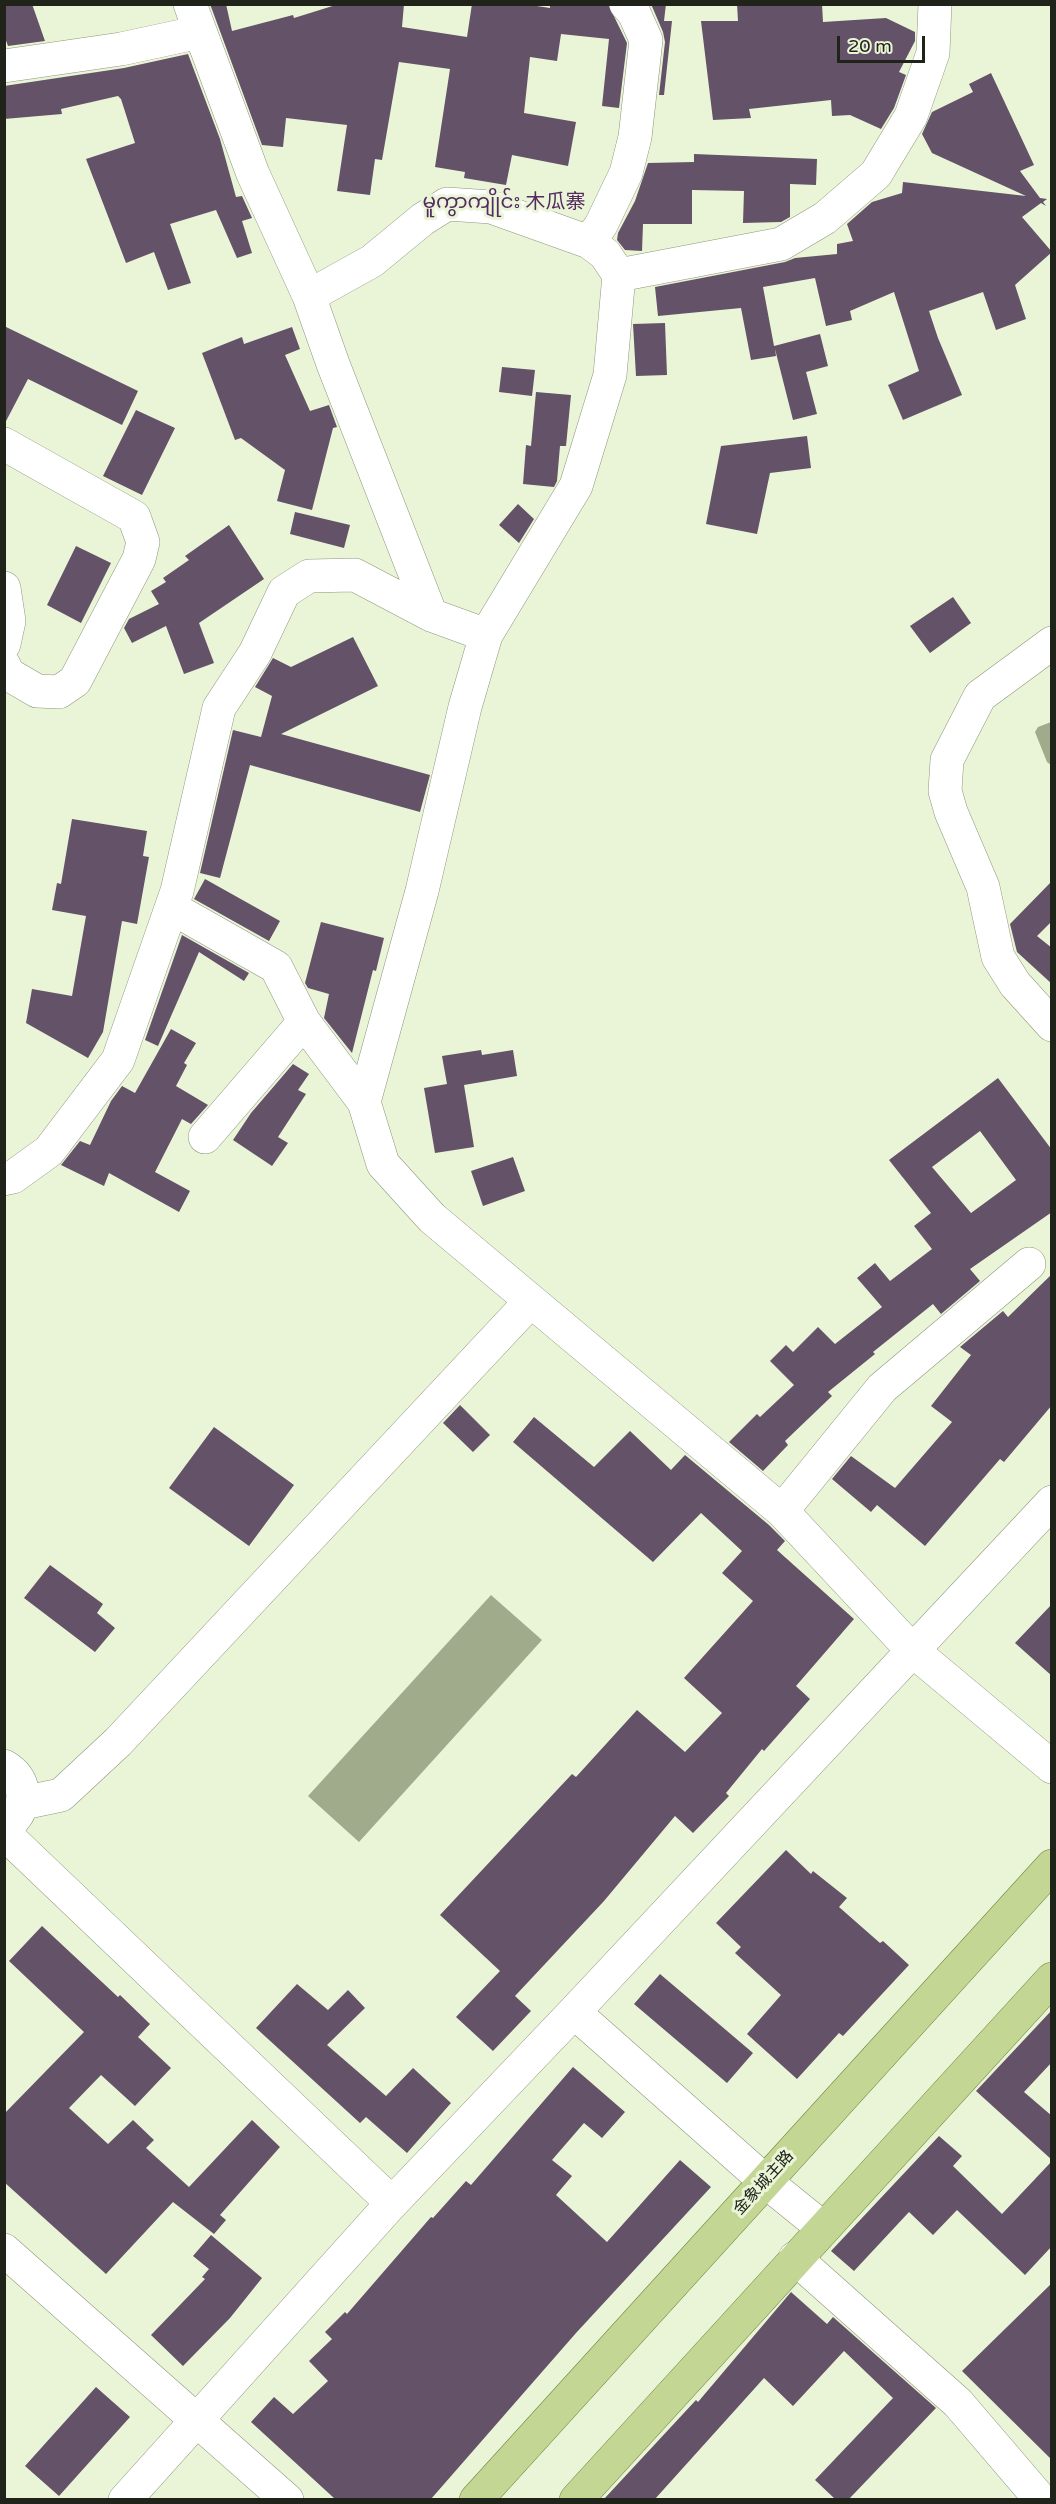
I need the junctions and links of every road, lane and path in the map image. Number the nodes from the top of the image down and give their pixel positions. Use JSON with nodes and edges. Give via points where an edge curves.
{"nodes":[{"id":1,"x":626,"y":4,"type":"edge"},
{"id":2,"x":935,"y":4,"type":"edge"},
{"id":3,"x":195,"y":18,"type":"edge"},
{"id":4,"x":4,"y":66,"type":"edge"},
{"id":5,"x":589,"y":242,"type":"junction"},
{"id":6,"x":619,"y":275,"type":"junction"},
{"id":7,"x":309,"y":296,"type":"junction"},
{"id":8,"x":4,"y":444,"type":"edge"},
{"id":9,"x":4,"y":588,"type":"edge"},
{"id":10,"x":431,"y":615,"type":"junction"},
{"id":11,"x":486,"y":635,"type":"junction"},
{"id":12,"x":1052,"y":643,"type":"edge"},
{"id":13,"x":4,"y":644,"type":"edge"},
{"id":14,"x":4,"y":665,"type":"edge"},
{"id":15,"x":172,"y":908,"type":"junction"},
{"id":16,"x":304,"y":1022,"type":"junction"},
{"id":17,"x":1052,"y":1025,"type":"edge"},
{"id":18,"x":364,"y":1102,"type":"junction"},
{"id":19,"x":205,"y":1137,"type":"dead end"},
{"id":20,"x":4,"y":1179,"type":"edge"},
{"id":21,"x":1029,"y":1264,"type":"dead end"},
{"id":22,"x":530,"y":1302,"type":"junction"},
{"id":23,"x":1052,"y":1502,"type":"edge"},
{"id":24,"x":782,"y":1511,"type":"junction"},
{"id":25,"x":912,"y":1650,"type":"junction"},
{"id":26,"x":4,"y":1766,"type":"edge"},
{"id":27,"x":1052,"y":1767,"type":"edge"},
{"id":28,"x":14,"y":1814,"type":"edge"},
{"id":29,"x":4,"y":1833,"type":"edge"},
{"id":30,"x":1052,"y":1866,"type":"edge"},
{"id":31,"x":1052,"y":1979,"type":"edge"},
{"id":32,"x":574,"y":2012,"type":"junction"},
{"id":33,"x":765,"y":2181,"type":"junction"},
{"id":34,"x":392,"y":2203,"type":"junction"},
{"id":35,"x":823,"y":2228,"type":"junction"},
{"id":36,"x":4,"y":2250,"type":"edge"},
{"id":37,"x":795,"y":2258,"type":"junction"},
{"id":38,"x":196,"y":2419,"type":"junction"},
{"id":39,"x":125,"y":2499,"type":"edge"},
{"id":40,"x":287,"y":2499,"type":"edge"},
{"id":41,"x":476,"y":2499,"type":"edge"},
{"id":42,"x":576,"y":2499,"type":"edge"},
{"id":43,"x":1041,"y":2499,"type":"edge"}],
"edges":[{"from":1,"to":5,"type":"street","via":[[646,40],[635,137],[626,173]]},
{"from":2,"to":6,"type":"street","via":[[933,53],[911,116],[876,174],[825,218],[781,244]]},
{"from":3,"to":4,"type":"street","via":[[121,49]]},
{"from":3,"to":7,"type":"street","via":[[253,174]]},
{"from":5,"to":6,"type":"street","via":[[605,254]]},
{"from":5,"to":7,"type":"street","via":[[491,207],[447,204],[372,261]]},
{"from":6,"to":11,"type":"street","via":[[610,375],[576,486]]},
{"from":7,"to":10,"type":"street"},
{"from":8,"to":14,"type":"street","via":[[134,517],[143,542],[139,559],[75,681],[59,692],[37,691],[8,674]]},
{"from":9,"to":13,"type":"street","via":[[9,621]]},
{"from":10,"to":11,"type":"street"},
{"from":10,"to":15,"type":"street","via":[[355,575],[309,576],[284,592],[255,653],[219,708]]},
{"from":11,"to":18,"type":"street"},
{"from":12,"to":17,"type":"street","via":[[980,696],[947,760],[945,791],[982,886],[998,957],[1015,984]]},
{"from":15,"to":16,"type":"street","via":[[276,967]]},
{"from":15,"to":20,"type":"street","via":[[118,1060],[49,1151],[13,1178]]},
{"from":16,"to":18,"type":"street"},
{"from":16,"to":19,"type":"street"},
{"from":18,"to":22,"type":"street","via":[[384,1164],[432,1218]]},
{"from":21,"to":24,"type":"street","via":[[882,1388]]},
{"from":22,"to":24,"type":"street"},
{"from":22,"to":28,"type":"street","via":[[118,1742],[61,1795]]},
{"from":23,"to":25,"type":"street"},
{"from":24,"to":25,"type":"street"},
{"from":25,"to":27,"type":"street"},
{"from":25,"to":32,"type":"street"},
{"from":26,"to":28,"type":"street","via":[[12,1770],[23,1791]]},
{"from":29,"to":34,"type":"street"},
{"from":30,"to":33,"type":"main road","name":"金象城主路"},
{"from":31,"to":35,"type":"main road"},
{"from":32,"to":33,"type":"street"},
{"from":32,"to":34,"type":"street"},
{"from":33,"to":35,"type":"street"},
{"from":33,"to":41,"type":"main road","name":"金象城主路"},
{"from":34,"to":38,"type":"street"},
{"from":35,"to":37,"type":"main road"},
{"from":36,"to":38,"type":"street"},
{"from":37,"to":42,"type":"main road"},
{"from":37,"to":43,"type":"street","via":[[957,2403]]},
{"from":38,"to":39,"type":"street"},
{"from":38,"to":40,"type":"street"}]}
